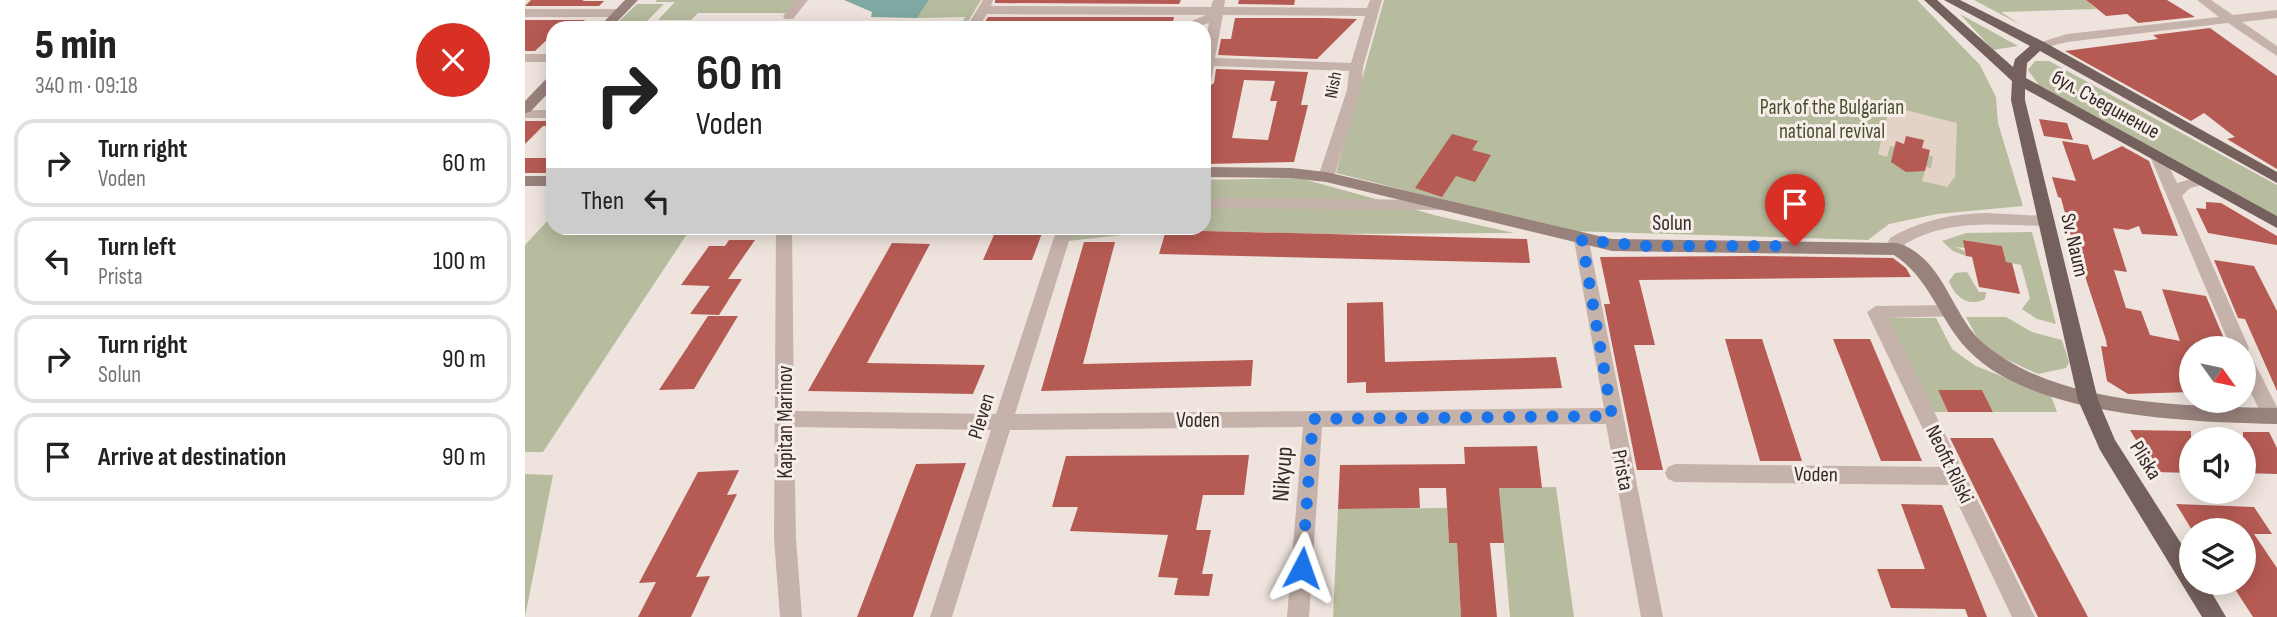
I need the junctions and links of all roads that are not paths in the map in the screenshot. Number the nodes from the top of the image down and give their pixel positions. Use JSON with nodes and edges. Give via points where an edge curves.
{"nodes":[{"id":1,"x":632,"y":0,"type":"edge"},
{"id":2,"x":802,"y":0,"type":"edge"},
{"id":3,"x":1930,"y":0,"type":"edge"},
{"id":4,"x":1950,"y":0,"type":"edge"},
{"id":5,"x":2203,"y":0,"type":"edge"},
{"id":6,"x":986,"y":5,"type":"edge"},
{"id":7,"x":1374,"y":6,"type":"edge"},
{"id":8,"x":1216,"y":9,"type":"edge"},
{"id":9,"x":620,"y":12,"type":"junction"},
{"id":10,"x":525,"y":13,"type":"edge"},
{"id":11,"x":2277,"y":14,"type":"edge"},
{"id":12,"x":789,"y":16,"type":"dead end"},
{"id":13,"x":2231,"y":19,"type":"junction"},
{"id":14,"x":611,"y":21,"type":"edge"},
{"id":15,"x":976,"y":21,"type":"edge"},
{"id":16,"x":1194,"y":21,"type":"edge"},
{"id":17,"x":1211,"y":38,"type":"edge"},
{"id":18,"x":2039,"y":45,"type":"junction"},
{"id":19,"x":2277,"y":52,"type":"edge"},
{"id":20,"x":525,"y":58,"type":"edge"},
{"id":21,"x":546,"y":58,"type":"edge"},
{"id":22,"x":1211,"y":62,"type":"edge"},
{"id":23,"x":1356,"y":67,"type":"junction"},
{"id":24,"x":2018,"y":79,"type":"junction"},
{"id":25,"x":546,"y":87,"type":"edge"},
{"id":26,"x":525,"y":109,"type":"edge"},
{"id":27,"x":525,"y":114,"type":"edge"},
{"id":28,"x":546,"y":114,"type":"edge"},
{"id":29,"x":2157,"y":156,"type":"junction"},
{"id":30,"x":1211,"y":172,"type":"edge"},
{"id":31,"x":1327,"y":177,"type":"junction"},
{"id":32,"x":2277,"y":178,"type":"edge"},
{"id":33,"x":525,"y":181,"type":"edge"},
{"id":34,"x":546,"y":181,"type":"edge"},
{"id":35,"x":2202,"y":181,"type":"junction"},
{"id":36,"x":2175,"y":194,"type":"junction"},
{"id":37,"x":1211,"y":204,"type":"edge"},
{"id":38,"x":1450,"y":205,"type":"junction"},
{"id":39,"x":2046,"y":221,"type":"junction"},
{"id":40,"x":2277,"y":223,"type":"edge"},
{"id":41,"x":784,"y":235,"type":"edge"},
{"id":42,"x":1063,"y":235,"type":"edge"},
{"id":43,"x":1582,"y":240,"type":"junction"},
{"id":44,"x":1897,"y":249,"type":"junction"},
{"id":45,"x":1950,"y":311,"type":"junction"},
{"id":46,"x":2235,"y":336,"type":"edge"},
{"id":47,"x":2256,"y":380,"type":"edge"},
{"id":48,"x":2088,"y":400,"type":"junction"},
{"id":49,"x":1612,"y":416,"type":"junction"},
{"id":50,"x":2275,"y":416,"type":"edge"},
{"id":51,"x":784,"y":419,"type":"junction"},
{"id":52,"x":1313,"y":419,"type":"junction"},
{"id":53,"x":1004,"y":422,"type":"junction"},
{"id":54,"x":1675,"y":473,"type":"dead end"},
{"id":55,"x":1956,"y":476,"type":"junction"},
{"id":56,"x":2179,"y":559,"type":"edge"},
{"id":57,"x":2201,"y":595,"type":"edge"},
{"id":58,"x":790,"y":617,"type":"edge"},
{"id":59,"x":941,"y":617,"type":"edge"},
{"id":60,"x":1298,"y":617,"type":"edge"},
{"id":61,"x":1652,"y":617,"type":"edge"},
{"id":62,"x":2024,"y":617,"type":"edge"},
{"id":63,"x":2215,"y":617,"type":"edge"}],
"edges":[{"from":1,"to":9,"type":"street"},
{"from":2,"to":12,"type":"street"},
{"from":3,"to":24,"type":"main road","name":"бул. Съединение"},
{"from":4,"to":18,"type":"main road","name":"бул. Съединение"},
{"from":5,"to":13,"type":"street"},
{"from":6,"to":8,"type":"street"},
{"from":6,"to":15,"type":"street"},
{"from":7,"to":8,"type":"street"},
{"from":7,"to":23,"type":"street","name":"Nish"},
{"from":8,"to":16,"type":"street"},
{"from":8,"to":17,"type":"street"},
{"from":9,"to":10,"type":"street"},
{"from":9,"to":14,"type":"street"},
{"from":11,"to":13,"type":"street"},
{"from":13,"to":18,"type":"street"},
{"from":13,"to":19,"type":"street"},
{"from":18,"to":24,"type":"main road","via":[[2022,59]]},
{"from":18,"to":32,"type":"main road","name":"бул. Съединение"},
{"from":20,"to":21,"type":"street"},
{"from":22,"to":23,"type":"street"},
{"from":23,"to":31,"type":"street","name":"Nish","via":[[1354,90]]},
{"from":24,"to":29,"type":"main road","name":"бул. Съединение"},
{"from":24,"to":39,"type":"main road","name":"Sv. Naum","via":[[2018,100]]},
{"from":25,"to":26,"type":"street"},
{"from":27,"to":28,"type":"street"},
{"from":29,"to":35,"type":"main road","name":"бул. Съединение"},
{"from":29,"to":36,"type":"street"},
{"from":30,"to":31,"type":"street","name":"Solun"},
{"from":31,"to":38,"type":"street","name":"Solun"},
{"from":33,"to":34,"type":"street"},
{"from":35,"to":36,"type":"street","via":[[2185,184]]},
{"from":35,"to":40,"type":"main road","name":"бул. Съединение"},
{"from":36,"to":46,"type":"street"},
{"from":37,"to":38,"type":"street"},
{"from":38,"to":43,"type":"street","name":"Solun"},
{"from":39,"to":44,"type":"street","via":[[1965,219],[1925,224],[1895,242]]},
{"from":39,"to":48,"type":"main road","name":"Sv. Naum"},
{"from":41,"to":51,"type":"street","name":"Kapitan Marinov"},
{"from":42,"to":53,"type":"street","name":"Pleven"},
{"from":43,"to":44,"type":"street","name":"Solun","via":[[1644,246]]},
{"from":43,"to":49,"type":"street","name":"Prista"},
{"from":44,"to":45,"type":"street","via":[[1923,268]]},
{"from":45,"to":48,"type":"street","via":[[1966,336],[1991,359]]},
{"from":45,"to":55,"type":"street","name":"Neofit Rilski","via":[[1876,312]]},
{"from":47,"to":50,"type":"street"},
{"from":48,"to":50,"type":"street","via":[[2115,407]]},
{"from":48,"to":56,"type":"main road","name":"Pliska","via":[[2108,444]]},
{"from":49,"to":52,"type":"street","name":"Voden"},
{"from":49,"to":61,"type":"street","name":"Prista"},
{"from":51,"to":53,"type":"street","name":"Voden"},
{"from":51,"to":58,"type":"street","name":"Kapitan Marinov"},
{"from":52,"to":53,"type":"street","name":"Voden"},
{"from":52,"to":60,"type":"street","name":"Nikyup"},
{"from":53,"to":59,"type":"street","name":"Pleven"},
{"from":54,"to":55,"type":"street","name":"Voden"},
{"from":55,"to":62,"type":"street","name":"Neofit Rilski"},
{"from":57,"to":63,"type":"main road"}]}
